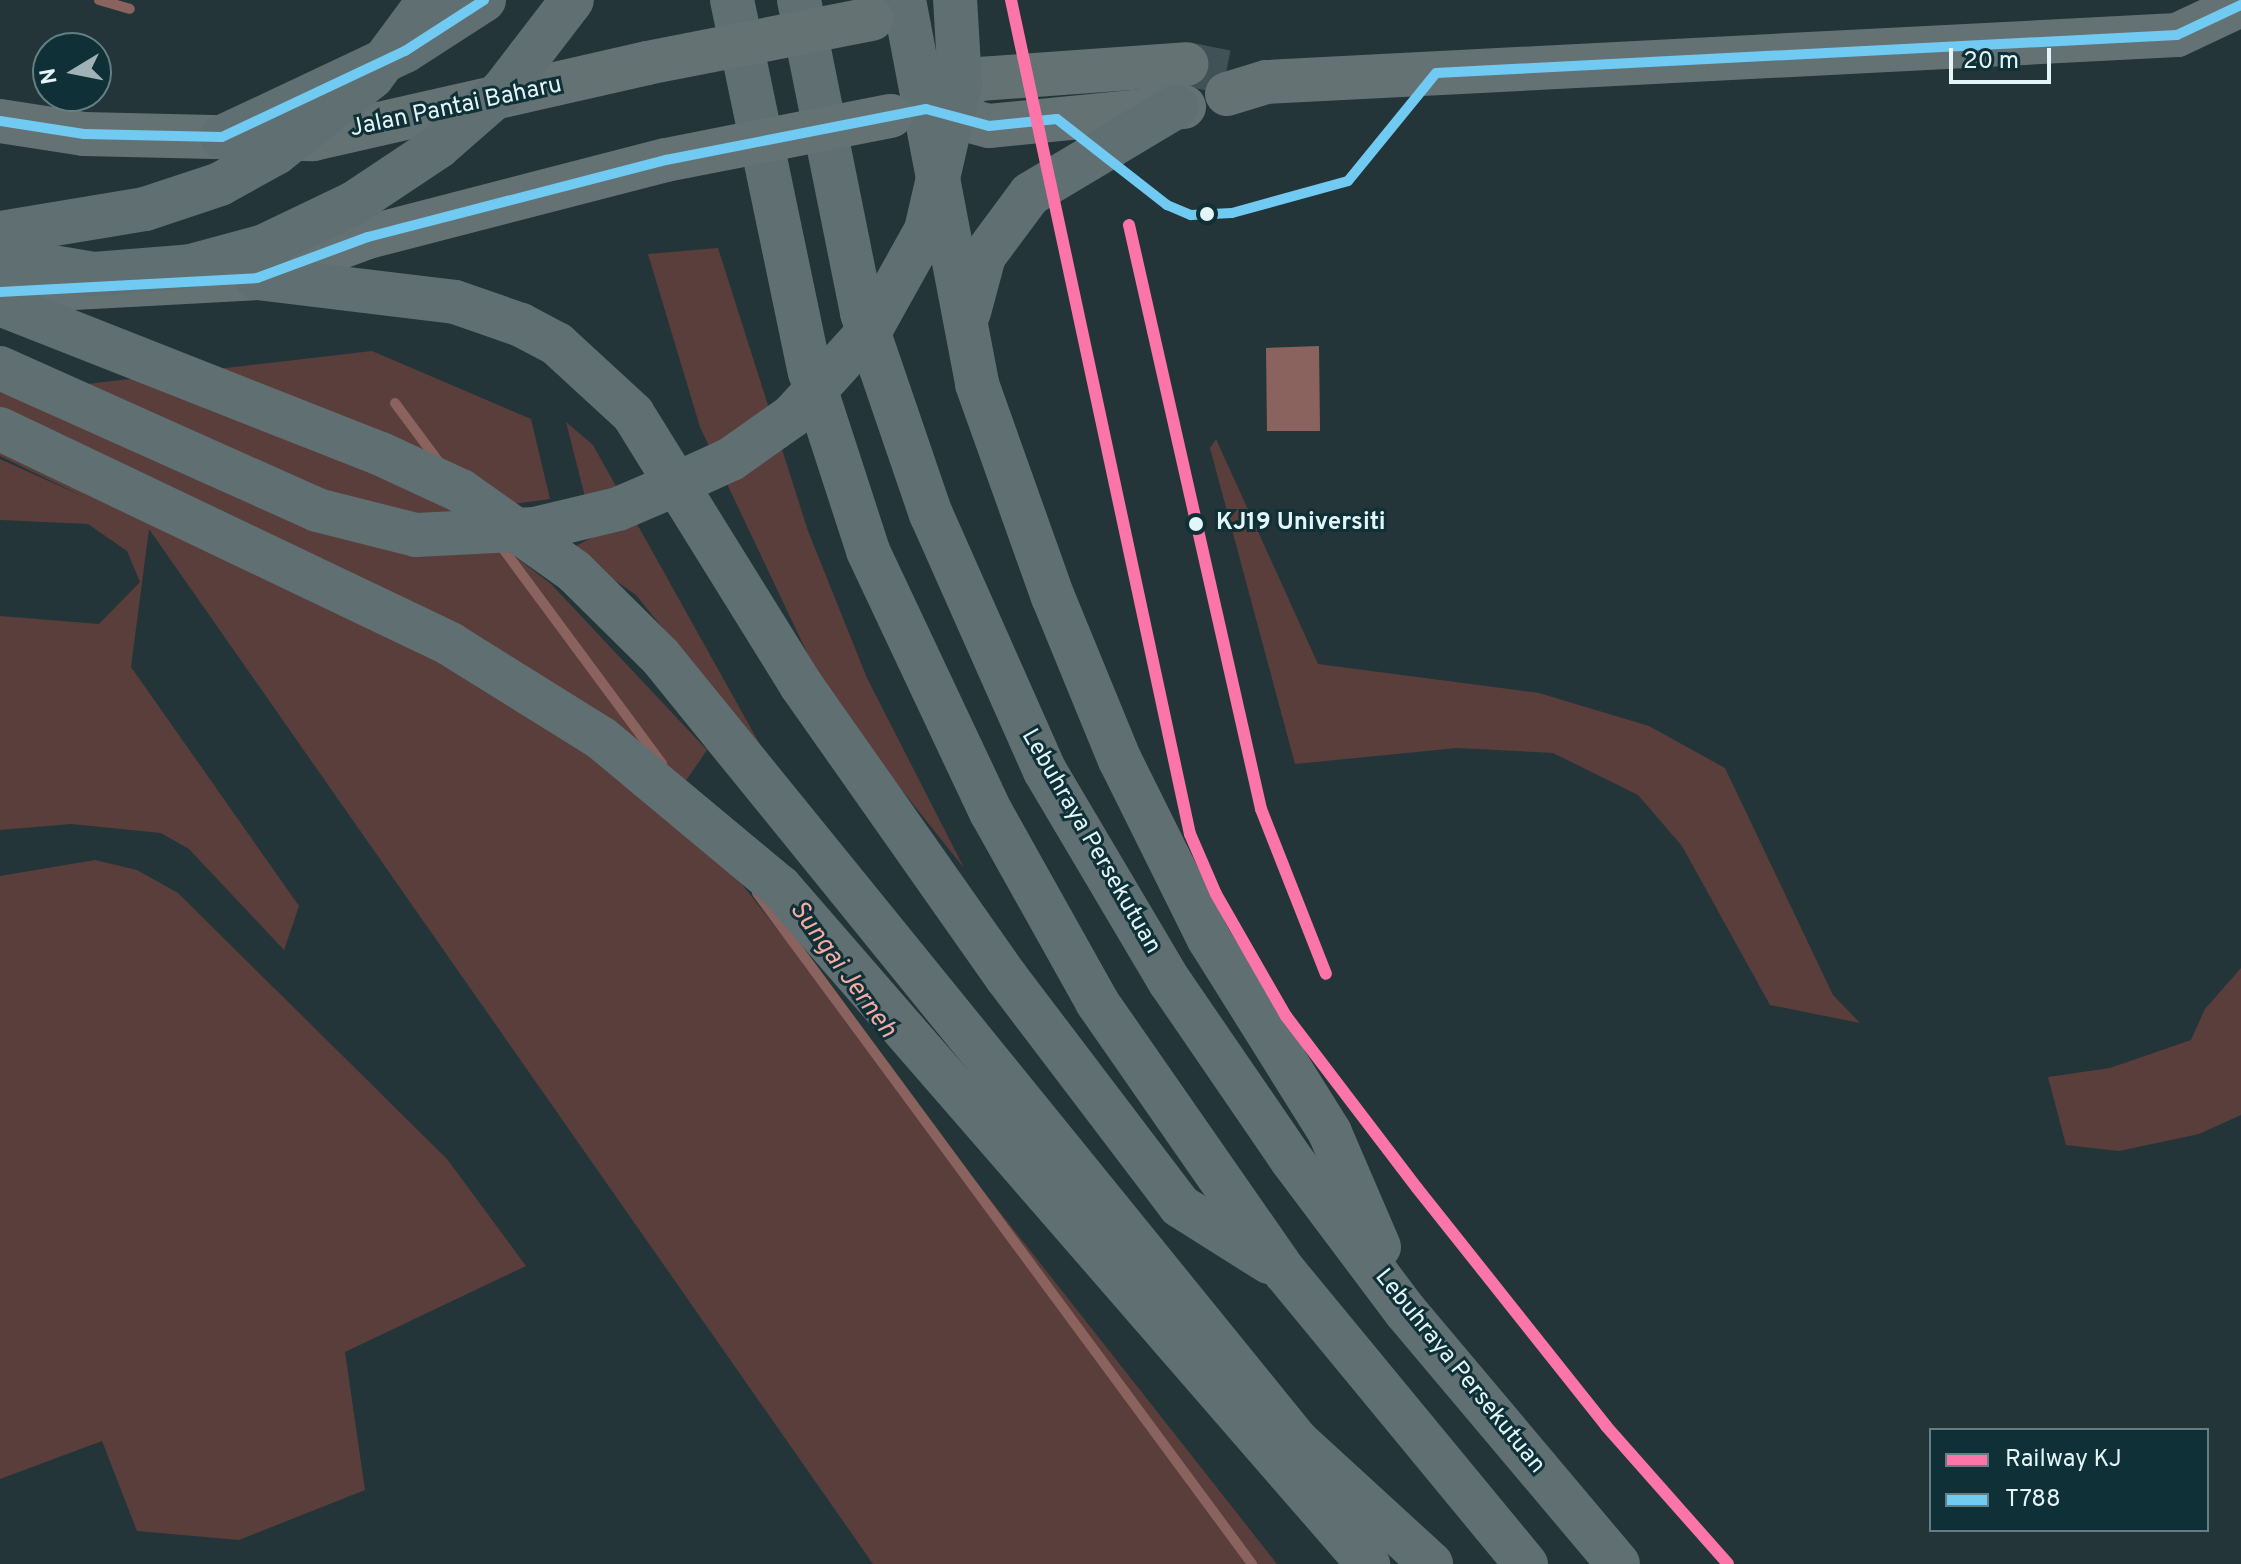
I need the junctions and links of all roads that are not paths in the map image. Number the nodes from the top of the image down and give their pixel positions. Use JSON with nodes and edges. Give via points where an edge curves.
{"nodes":[{"id":1,"x":429,"y":0,"type":"edge"},
{"id":2,"x":484,"y":0,"type":"edge"},
{"id":3,"x":572,"y":0,"type":"edge"},
{"id":4,"x":732,"y":0,"type":"edge"},
{"id":5,"x":799,"y":0,"type":"edge"},
{"id":6,"x":955,"y":0,"type":"edge"},
{"id":7,"x":973,"y":0,"type":"edge"},
{"id":8,"x":2234,"y":3,"type":"edge"},
{"id":9,"x":894,"y":11,"type":"edge"},
{"id":10,"x":1211,"y":87,"type":"junction"},
{"id":11,"x":908,"y":113,"type":"junction"},
{"id":12,"x":0,"y":121,"type":"edge"},
{"id":13,"x":222,"y":137,"type":"junction"},
{"id":14,"x":0,"y":233,"type":"edge"},
{"id":15,"x":0,"y":258,"type":"edge"},
{"id":16,"x":257,"y":278,"type":"junction"},
{"id":17,"x":0,"y":292,"type":"edge"},
{"id":18,"x":0,"y":304,"type":"edge"},
{"id":19,"x":966,"y":321,"type":"junction"},
{"id":20,"x":0,"y":368,"type":"edge"},
{"id":21,"x":0,"y":429,"type":"edge"},
{"id":22,"x":1285,"y":1272,"type":"junction"},
{"id":23,"x":1406,"y":1312,"type":"junction"},
{"id":24,"x":1368,"y":1564,"type":"edge"},
{"id":25,"x":1431,"y":1564,"type":"edge"},
{"id":26,"x":1526,"y":1564,"type":"edge"},
{"id":27,"x":1618,"y":1564,"type":"edge"}],
"edges":[{"from":1,"to":14,"type":"highway","bridge":true,"via":[[372,77],[265,159],[145,209]]},
{"from":2,"to":13,"type":"highway","via":[[405,51]]},
{"from":3,"to":15,"type":"highway","bridge":true,"via":[[503,90],[438,147],[354,203],[264,246],[191,266],[94,274]]},
{"from":4,"to":22,"type":"highway","via":[[810,372],[868,551],[923,678],[1097,1002]]},
{"from":5,"to":23,"type":"highway","name":"Lebuhraya Persekutuan","via":[[862,313],[983,642],[1045,771],[1170,982]]},
{"from":6,"to":20,"type":"highway","bridge":true,"via":[[960,83],[942,173],[926,230],[871,329],[792,416],[731,459],[618,509],[535,529],[416,535],[317,510]]},
{"from":7,"to":9,"type":"main road","name":"Jalan Pantai Baharu"},
{"from":8,"to":10,"type":"main road","via":[[2177,35]]},
{"from":9,"to":11,"type":"highway"},
{"from":9,"to":13,"type":"main road","name":"Jalan Pantai Baharu","bridge":true,"via":[[313,139]]},
{"from":10,"to":11,"type":"main road","via":[[989,126]]},
{"from":10,"to":19,"type":"highway","via":[[1030,194],[984,256]]},
{"from":11,"to":16,"type":"main road","bridge":true,"via":[[666,160],[368,237]]},
{"from":11,"to":19,"type":"highway"},
{"from":12,"to":13,"type":"main road","name":"Jalan Pantai Baharu","via":[[84,134]]},
{"from":16,"to":17,"type":"main road"},
{"from":16,"to":22,"type":"highway","via":[[455,302],[521,325],[557,344],[633,414],[801,685],[1141,1156],[1180,1206]]},
{"from":18,"to":25,"type":"highway","via":[[381,454],[461,491],[574,571],[660,656],[1297,1441],[1358,1505]]},
{"from":19,"to":23,"type":"highway","via":[[1002,460],[1120,760],[1209,939],[1330,1133]]},
{"from":21,"to":24,"type":"highway","via":[[450,644],[601,738],[780,887]]},
{"from":22,"to":26,"type":"highway"},
{"from":23,"to":27,"type":"highway","name":"Lebuhraya Persekutuan"}]}
